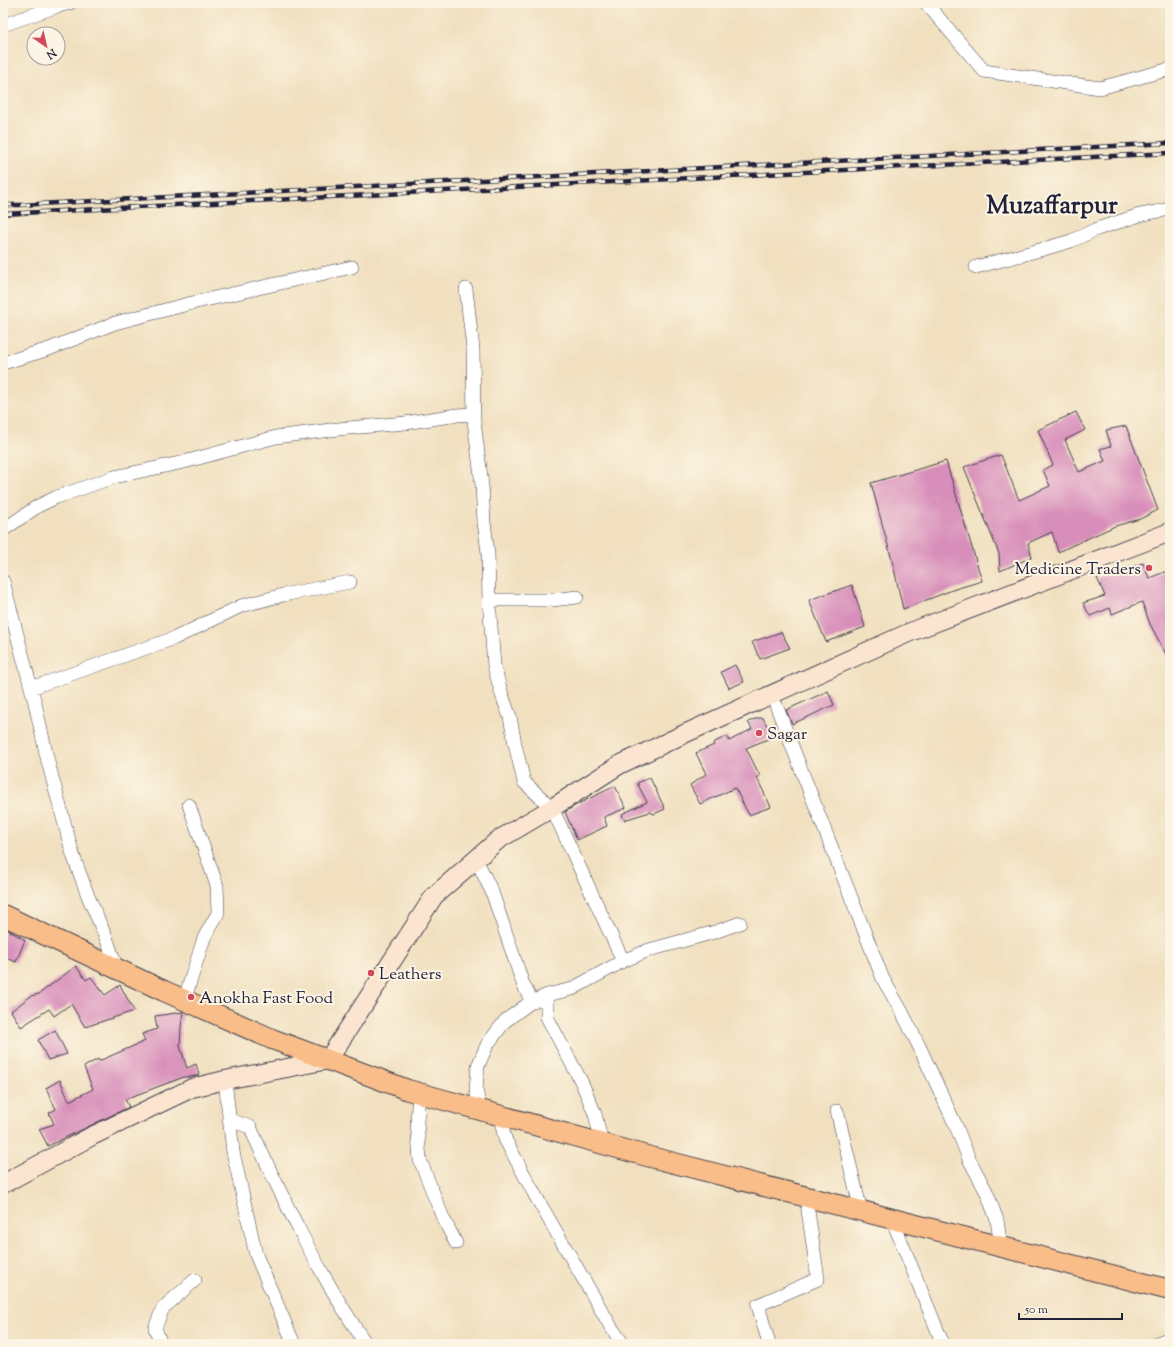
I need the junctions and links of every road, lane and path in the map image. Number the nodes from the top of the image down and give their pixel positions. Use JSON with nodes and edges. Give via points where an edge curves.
{"nodes":[{"id":1,"x":70,"y":3,"type":"edge"},
{"id":2,"x":926,"y":3,"type":"edge"},
{"id":3,"x":3,"y":25,"type":"edge"},
{"id":4,"x":1170,"y":69,"type":"edge"},
{"id":5,"x":1170,"y":209,"type":"edge"},
{"id":6,"x":976,"y":266,"type":"dead end"},
{"id":7,"x":352,"y":267,"type":"dead end"},
{"id":8,"x":466,"y":289,"type":"dead end"},
{"id":9,"x":3,"y":363,"type":"edge"},
{"id":10,"x":474,"y":414,"type":"junction"},
{"id":11,"x":1170,"y":523,"type":"edge"},
{"id":12,"x":3,"y":530,"type":"edge"},
{"id":13,"x":1170,"y":532,"type":"edge"},
{"id":14,"x":1170,"y":541,"type":"edge"},
{"id":15,"x":3,"y":580,"type":"edge"},
{"id":16,"x":350,"y":582,"type":"dead end"},
{"id":17,"x":577,"y":598,"type":"dead end"},
{"id":18,"x":489,"y":600,"type":"junction"},
{"id":19,"x":9,"y":625,"type":"edge"},
{"id":20,"x":31,"y":688,"type":"junction"},
{"id":21,"x":776,"y":705,"type":"junction"},
{"id":22,"x":684,"y":734,"type":"junction"},
{"id":23,"x":189,"y":805,"type":"dead end"},
{"id":24,"x":552,"y":808,"type":"junction"},
{"id":25,"x":476,"y":859,"type":"junction"},
{"id":26,"x":3,"y":915,"type":"edge"},
{"id":27,"x":740,"y":923,"type":"dead end"},
{"id":28,"x":622,"y":961,"type":"junction"},
{"id":29,"x":117,"y":969,"type":"junction"},
{"id":30,"x":547,"y":995,"type":"junction"},
{"id":31,"x":184,"y":1001,"type":"junction"},
{"id":32,"x":532,"y":1002,"type":"junction"},
{"id":33,"x":328,"y":1060,"type":"junction"},
{"id":34,"x":225,"y":1080,"type":"junction"},
{"id":35,"x":419,"y":1093,"type":"junction"},
{"id":36,"x":480,"y":1110,"type":"junction"},
{"id":37,"x":837,"y":1111,"type":"dead end"},
{"id":38,"x":500,"y":1116,"type":"junction"},
{"id":39,"x":230,"y":1120,"type":"junction"},
{"id":40,"x":602,"y":1144,"type":"junction"},
{"id":41,"x":3,"y":1184,"type":"edge"},
{"id":42,"x":806,"y":1197,"type":"junction"},
{"id":43,"x":861,"y":1211,"type":"junction"},
{"id":44,"x":892,"y":1219,"type":"junction"},
{"id":45,"x":456,"y":1243,"type":"dead end"},
{"id":46,"x":1001,"y":1247,"type":"junction"},
{"id":47,"x":195,"y":1280,"type":"dead end"},
{"id":48,"x":1170,"y":1290,"type":"edge"},
{"id":49,"x":1170,"y":1338,"type":"edge"},
{"id":50,"x":161,"y":1344,"type":"edge"},
{"id":51,"x":294,"y":1344,"type":"edge"},
{"id":52,"x":366,"y":1344,"type":"edge"},
{"id":53,"x":623,"y":1344,"type":"edge"},
{"id":54,"x":769,"y":1344,"type":"edge"},
{"id":55,"x":943,"y":1344,"type":"edge"},
{"id":56,"x":1157,"y":1344,"type":"edge"}],
"edges":[{"from":1,"to":3,"type":"street"},
{"from":2,"to":4,"type":"street","via":[[984,71],[1100,88]]},
{"from":5,"to":6,"type":"street","via":[[1097,229],[1071,241]]},
{"from":7,"to":9,"type":"street","via":[[115,323],[49,349]]},
{"from":8,"to":10,"type":"street","via":[[473,349]]},
{"from":10,"to":12,"type":"street","via":[[276,437],[184,462],[114,477],[38,506]]},
{"from":10,"to":18,"type":"street","via":[[488,552]]},
{"from":11,"to":22,"type":"main road","via":[[900,624],[692,720]]},
{"from":13,"to":22,"type":"main road","via":[[908,633]]},
{"from":14,"to":21,"type":"main road","via":[[907,642]]},
{"from":15,"to":19,"type":"street"},
{"from":16,"to":20,"type":"street","via":[[241,606],[174,638]]},
{"from":17,"to":18,"type":"street"},
{"from":18,"to":24,"type":"street","via":[[494,666],[510,717],[524,782]]},
{"from":19,"to":20,"type":"street"},
{"from":20,"to":29,"type":"street","via":[[74,855]]},
{"from":21,"to":22,"type":"main road","via":[[700,738]]},
{"from":21,"to":46,"type":"street","via":[[883,979],[919,1046],[969,1159],[987,1193]]},
{"from":22,"to":24,"type":"main road","via":[[619,765]]},
{"from":23,"to":31,"type":"street","via":[[217,886],[218,913],[204,938]]},
{"from":24,"to":25,"type":"main road","via":[[498,840]]},
{"from":24,"to":28,"type":"street"},
{"from":25,"to":32,"type":"street","via":[[492,892],[523,984]]},
{"from":25,"to":33,"type":"main road","via":[[434,896]]},
{"from":26,"to":29,"type":"main road"},
{"from":27,"to":28,"type":"street","via":[[649,950]]},
{"from":28,"to":30,"type":"street","via":[[572,989]]},
{"from":29,"to":31,"type":"main road"},
{"from":30,"to":32,"type":"street"},
{"from":30,"to":40,"type":"street","via":[[546,1018],[582,1083],[595,1114]]},
{"from":31,"to":33,"type":"main road"},
{"from":32,"to":36,"type":"street","via":[[505,1021],[487,1045],[478,1066],[476,1089]]},
{"from":33,"to":34,"type":"main road"},
{"from":33,"to":35,"type":"main road"},
{"from":34,"to":39,"type":"street"},
{"from":34,"to":41,"type":"main road","via":[[192,1088],[92,1136]]},
{"from":35,"to":36,"type":"main road"},
{"from":35,"to":45,"type":"street","via":[[417,1122],[420,1160]]},
{"from":36,"to":38,"type":"main road"},
{"from":37,"to":43,"type":"street"},
{"from":38,"to":40,"type":"main road"},
{"from":38,"to":53,"type":"street","via":[[505,1139]]},
{"from":39,"to":51,"type":"street","via":[[233,1152],[256,1255]]},
{"from":39,"to":52,"type":"street","via":[[250,1127],[302,1236]]},
{"from":40,"to":42,"type":"main road"},
{"from":42,"to":43,"type":"main road"},
{"from":42,"to":54,"type":"street","via":[[818,1279],[758,1306]]},
{"from":43,"to":44,"type":"main road"},
{"from":44,"to":46,"type":"main road"},
{"from":44,"to":55,"type":"street"},
{"from":46,"to":48,"type":"main road"},
{"from":47,"to":50,"type":"street","via":[[163,1308],[155,1328]]},
{"from":49,"to":56,"type":"street"}]}
